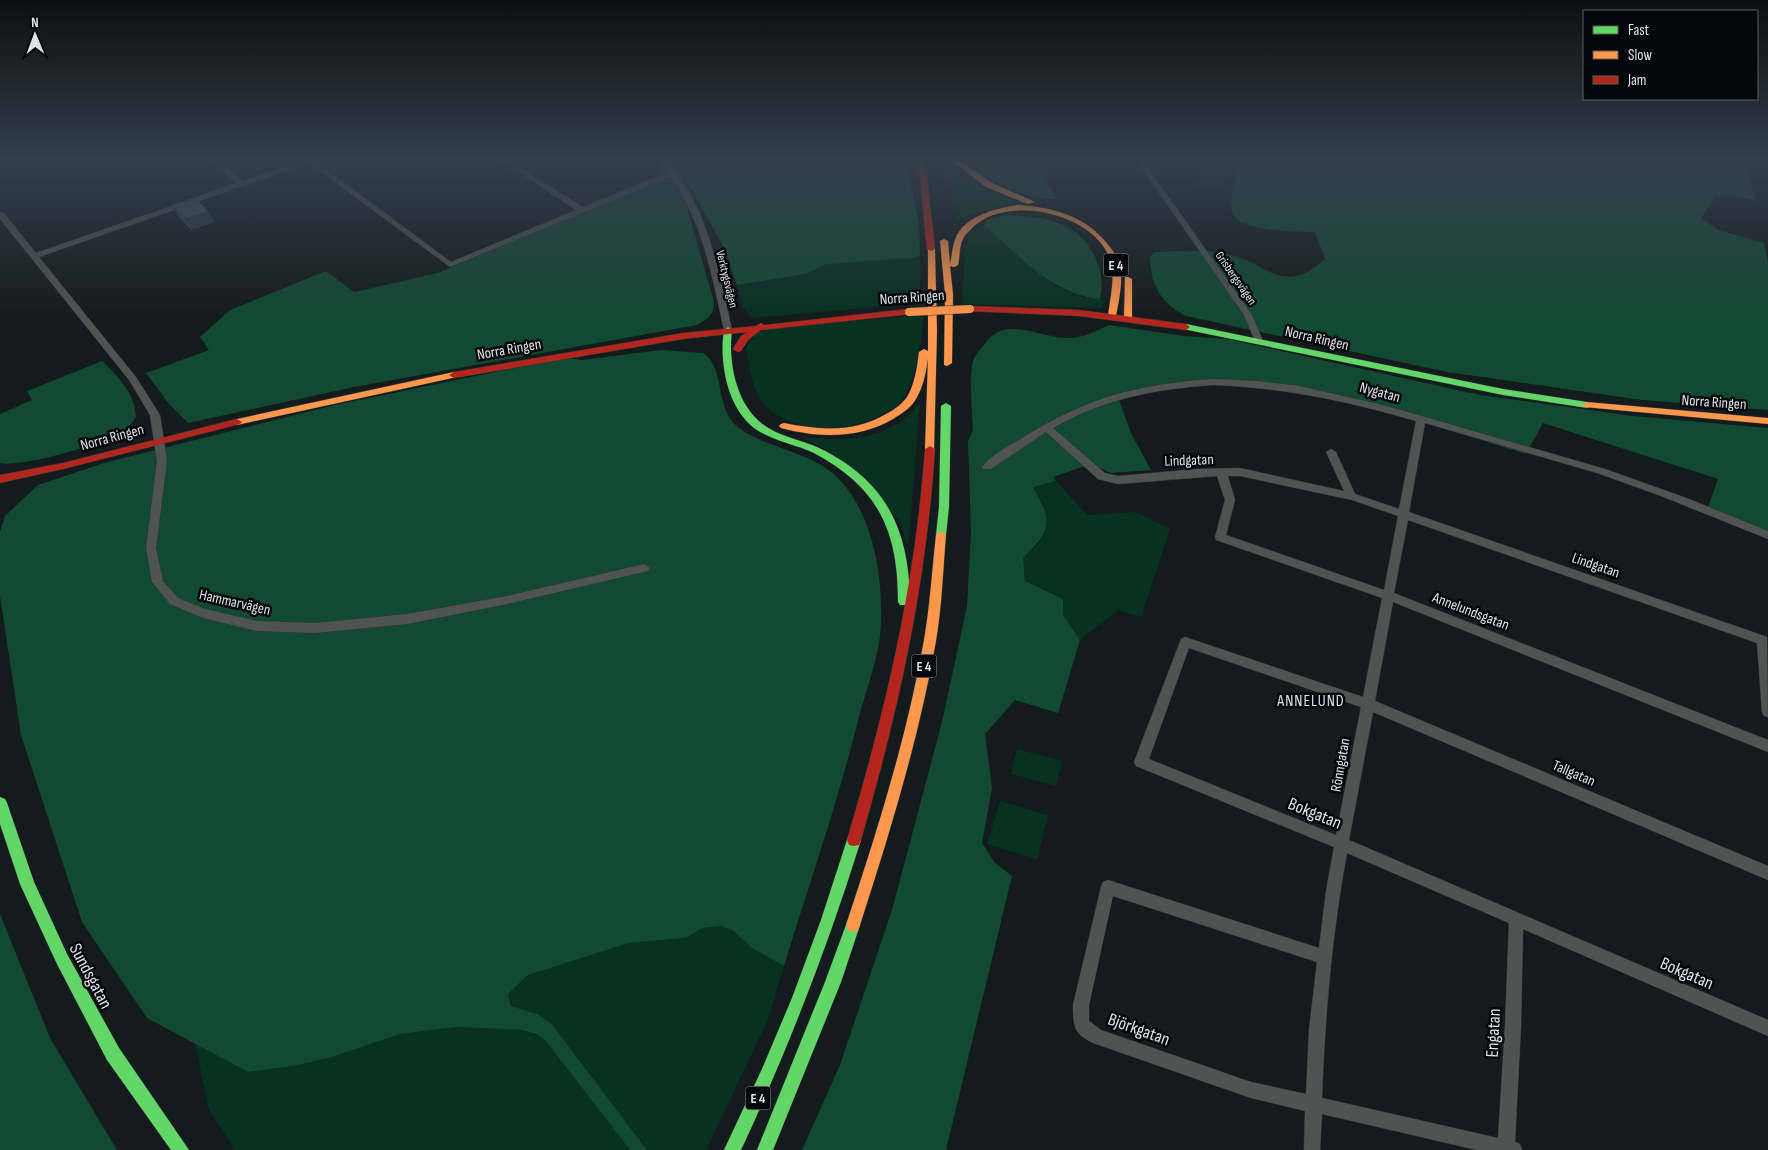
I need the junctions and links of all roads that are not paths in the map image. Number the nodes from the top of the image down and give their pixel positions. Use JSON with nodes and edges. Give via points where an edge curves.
{"nodes":[{"id":1,"x":162,"y":212,"type":"edge"},
{"id":2,"x":382,"y":212,"type":"edge"},
{"id":3,"x":579,"y":212,"type":"edge"},
{"id":4,"x":695,"y":212,"type":"edge"},
{"id":5,"x":926,"y":212,"type":"edge"},
{"id":6,"x":990,"y":212,"type":"edge"},
{"id":7,"x":1047,"y":212,"type":"edge"},
{"id":8,"x":1068,"y":212,"type":"edge"},
{"id":9,"x":1176,"y":212,"type":"edge"},
{"id":10,"x":0,"y":214,"type":"edge"},
{"id":11,"x":943,"y":226,"type":"dead end"},
{"id":12,"x":34,"y":256,"type":"junction"},
{"id":13,"x":949,"y":294,"type":"junction"},
{"id":14,"x":1112,"y":316,"type":"junction"},
{"id":15,"x":1128,"y":318,"type":"junction"},
{"id":16,"x":933,"y":323,"type":"junction"},
{"id":17,"x":761,"y":326,"type":"junction"},
{"id":18,"x":728,"y":330,"type":"junction"},
{"id":19,"x":1260,"y":341,"type":"junction"},
{"id":20,"x":947,"y":377,"type":"dead end"},
{"id":21,"x":750,"y":395,"type":"dead end"},
{"id":22,"x":946,"y":397,"type":"dead end"},
{"id":23,"x":760,"y":409,"type":"dead end"},
{"id":24,"x":1422,"y":419,"type":"junction"},
{"id":25,"x":774,"y":420,"type":"dead end"},
{"id":26,"x":1768,"y":421,"type":"edge"},
{"id":27,"x":1046,"y":427,"type":"junction"},
{"id":28,"x":160,"y":440,"type":"junction"},
{"id":29,"x":1331,"y":452,"type":"dead end"},
{"id":30,"x":63,"y":466,"type":"junction"},
{"id":31,"x":987,"y":467,"type":"dead end"},
{"id":32,"x":1222,"y":474,"type":"junction"},
{"id":33,"x":0,"y":479,"type":"edge"},
{"id":34,"x":8,"y":488,"type":"dead end"},
{"id":35,"x":1351,"y":496,"type":"junction"},
{"id":36,"x":1404,"y":514,"type":"junction"},
{"id":37,"x":1768,"y":535,"type":"edge"},
{"id":38,"x":644,"y":568,"type":"dead end"},
{"id":39,"x":1388,"y":596,"type":"junction"},
{"id":40,"x":896,"y":697,"type":"junction"},
{"id":41,"x":1368,"y":704,"type":"junction"},
{"id":42,"x":1768,"y":712,"type":"edge"},
{"id":43,"x":1768,"y":746,"type":"edge"},
{"id":44,"x":0,"y":803,"type":"edge"},
{"id":45,"x":1342,"y":844,"type":"junction"},
{"id":46,"x":1768,"y":873,"type":"edge"},
{"id":47,"x":1516,"y":920,"type":"junction"},
{"id":48,"x":1324,"y":957,"type":"junction"},
{"id":49,"x":1768,"y":1028,"type":"edge"},
{"id":50,"x":1312,"y":1105,"type":"junction"},
{"id":51,"x":1510,"y":1149,"type":"edge"},
{"id":52,"x":181,"y":1150,"type":"edge"},
{"id":53,"x":732,"y":1150,"type":"edge"},
{"id":54,"x":765,"y":1150,"type":"edge"},
{"id":55,"x":1312,"y":1150,"type":"edge"}],
"edges":[{"from":1,"to":12,"type":"street"},
{"from":2,"to":3,"type":"street","via":[[450,265]]},
{"from":4,"to":18,"type":"street","name":"Verktygsvägen"},
{"from":5,"to":16,"type":"main road","number":"E 4"},
{"from":6,"to":13,"type":"main road","number":"E 4","via":[[976,216],[961,231],[954,254],[955,278]]},
{"from":7,"to":14,"type":"main road","number":"E 4","via":[[1088,228],[1113,253],[1117,268]]},
{"from":8,"to":15,"type":"main road","number":"E 4","via":[[1111,236],[1122,251],[1128,270]]},
{"from":9,"to":19,"type":"street","name":"Grisbergsvägen","via":[[1248,315]]},
{"from":10,"to":12,"type":"street","name":"Hammarvägen"},
{"from":11,"to":13,"type":"main road","number":"E 4"},
{"from":12,"to":28,"type":"street","name":"Hammarvägen","via":[[133,379],[155,415]]},
{"from":13,"to":20,"type":"main road","number":"E 4"},
{"from":14,"to":15,"type":"main road","name":"Norra Ringen"},
{"from":14,"to":17,"type":"main road","name":"Norra Ringen","bridge":true,"via":[[970,309]]},
{"from":15,"to":19,"type":"main road","name":"Norra Ringen"},
{"from":16,"to":25,"type":"main road","number":"E 4","via":[[909,402],[882,423],[850,432],[814,433],[781,426]]},
{"from":16,"to":40,"type":"main road","number":"E 4","via":[[930,450],[922,552]]},
{"from":17,"to":18,"type":"main road","name":"Norra Ringen"},
{"from":17,"to":18,"type":"main road","via":[[744,338],[739,354]]},
{"from":18,"to":28,"type":"main road","name":"Norra Ringen","via":[[479,369],[278,411]]},
{"from":18,"to":40,"type":"main road","number":"E 4","via":[[723,343],[736,400],[754,422],[845,466],[865,482],[893,522],[902,555],[905,594]]},
{"from":19,"to":26,"type":"main road","name":"Norra Ringen","via":[[1503,392],[1593,406]]},
{"from":21,"to":23,"type":"main road","via":[[753,404]]},
{"from":22,"to":54,"type":"main road","number":"E 4","via":[[944,507],[930,640],[904,756],[876,856],[833,982]]},
{"from":24,"to":27,"type":"street","name":"Nygatan","via":[[1314,390],[1217,382],[1175,384],[1130,392],[1086,407]]},
{"from":24,"to":36,"type":"street","name":"Rönngatan"},
{"from":24,"to":37,"type":"street","name":"Nygatan","via":[[1600,471]]},
{"from":27,"to":31,"type":"street","name":"Nygatan"},
{"from":27,"to":32,"type":"street","name":"Lindgatan","via":[[1102,476],[1118,480],[1197,472]]},
{"from":28,"to":30,"type":"main road","name":"Norra Ringen"},
{"from":28,"to":38,"type":"street","name":"Hammarvägen","via":[[160,486],[151,548],[158,582],[174,601],[203,613],[258,626],[315,628],[407,619]]},
{"from":29,"to":35,"type":"street"},
{"from":30,"to":33,"type":"main road","name":"Norra Ringen"},
{"from":30,"to":34,"type":"main road","name":"Norra Ringen"},
{"from":32,"to":35,"type":"street","name":"Lindgatan","via":[[1240,472]]},
{"from":32,"to":39,"type":"street","name":"Annelundsgatan","via":[[1230,500],[1220,537]]},
{"from":35,"to":36,"type":"street","name":"Lindgatan"},
{"from":36,"to":39,"type":"street","name":"Rönngatan"},
{"from":36,"to":42,"type":"street","name":"Lindgatan","via":[[1763,640]]},
{"from":39,"to":41,"type":"street","name":"Rönngatan"},
{"from":39,"to":43,"type":"street","name":"Annelundsgatan"},
{"from":40,"to":53,"type":"main road","number":"E 4","via":[[845,872],[814,959],[755,1104]]},
{"from":41,"to":45,"type":"street","name":"Rönngatan"},
{"from":41,"to":45,"type":"street","name":"Bokgatan","via":[[1185,642],[1141,762]]},
{"from":41,"to":46,"type":"street","name":"Tallgatan"},
{"from":44,"to":52,"type":"main road","name":"Sundsgatan","via":[[26,884],[62,958],[113,1054]]},
{"from":45,"to":47,"type":"street","name":"Bokgatan"},
{"from":45,"to":48,"type":"street","name":"Rönngatan"},
{"from":47,"to":49,"type":"street","name":"Bokgatan"},
{"from":47,"to":51,"type":"street","name":"Engatan"},
{"from":48,"to":50,"type":"street","name":"Rönngatan"},
{"from":48,"to":50,"type":"street","name":"Björkgatan","via":[[1108,887],[1081,1005],[1081,1025],[1096,1036],[1251,1090]]},
{"from":50,"to":51,"type":"street","name":"Björkgatan"},
{"from":50,"to":55,"type":"street","name":"Rönngatan"}]}
